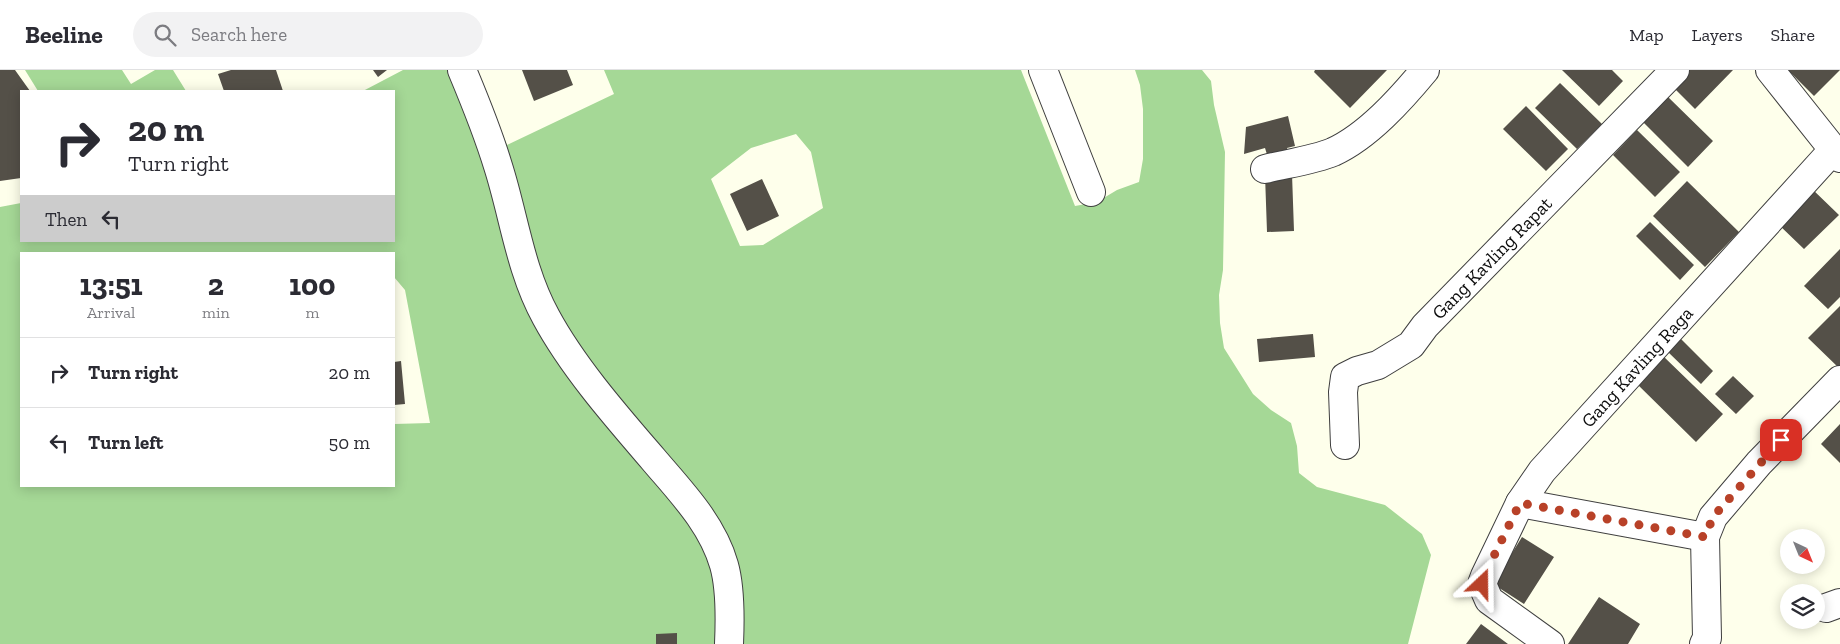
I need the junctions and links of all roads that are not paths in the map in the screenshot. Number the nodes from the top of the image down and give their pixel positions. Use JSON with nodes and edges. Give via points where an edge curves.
{"nodes":[{"id":1,"x":462,"y":70,"type":"edge"},
{"id":2,"x":1043,"y":70,"type":"edge"},
{"id":3,"x":1425,"y":70,"type":"edge"},
{"id":4,"x":1675,"y":70,"type":"edge"},
{"id":5,"x":1770,"y":70,"type":"edge"},
{"id":6,"x":1837,"y":154,"type":"edge"},
{"id":7,"x":1265,"y":170,"type":"dead end"},
{"id":8,"x":1091,"y":192,"type":"dead end"},
{"id":9,"x":1840,"y":380,"type":"edge"},
{"id":10,"x":1345,"y":445,"type":"dead end"},
{"id":11,"x":1520,"y":503,"type":"junction"},
{"id":12,"x":1705,"y":537,"type":"junction"},
{"id":13,"x":1706,"y":641,"type":"edge"},
{"id":14,"x":729,"y":644,"type":"edge"},
{"id":15,"x":1548,"y":644,"type":"edge"}],
"edges":[{"from":1,"to":14,"type":"street","via":[[498,167],[517,240],[545,315],[560,342],[610,408],[700,515],[714,539],[724,566],[730,618]]},
{"from":2,"to":8,"type":"street"},
{"from":3,"to":7,"type":"street","via":[[1393,106],[1348,143],[1332,152]]},
{"from":4,"to":10,"type":"street","name":"Gang Kavling Rapat","via":[[1425,326],[1411,345],[1378,366],[1345,377]]},
{"from":5,"to":6,"type":"street"},
{"from":6,"to":11,"type":"street","name":"Gang Kavling Raga","via":[[1542,471]]},
{"from":9,"to":12,"type":"street","via":[[1753,470],[1713,517]]},
{"from":11,"to":12,"type":"street"},
{"from":11,"to":15,"type":"street","name":"Gang Kavling Raga","via":[[1482,584],[1493,604]]},
{"from":12,"to":13,"type":"street"}]}
